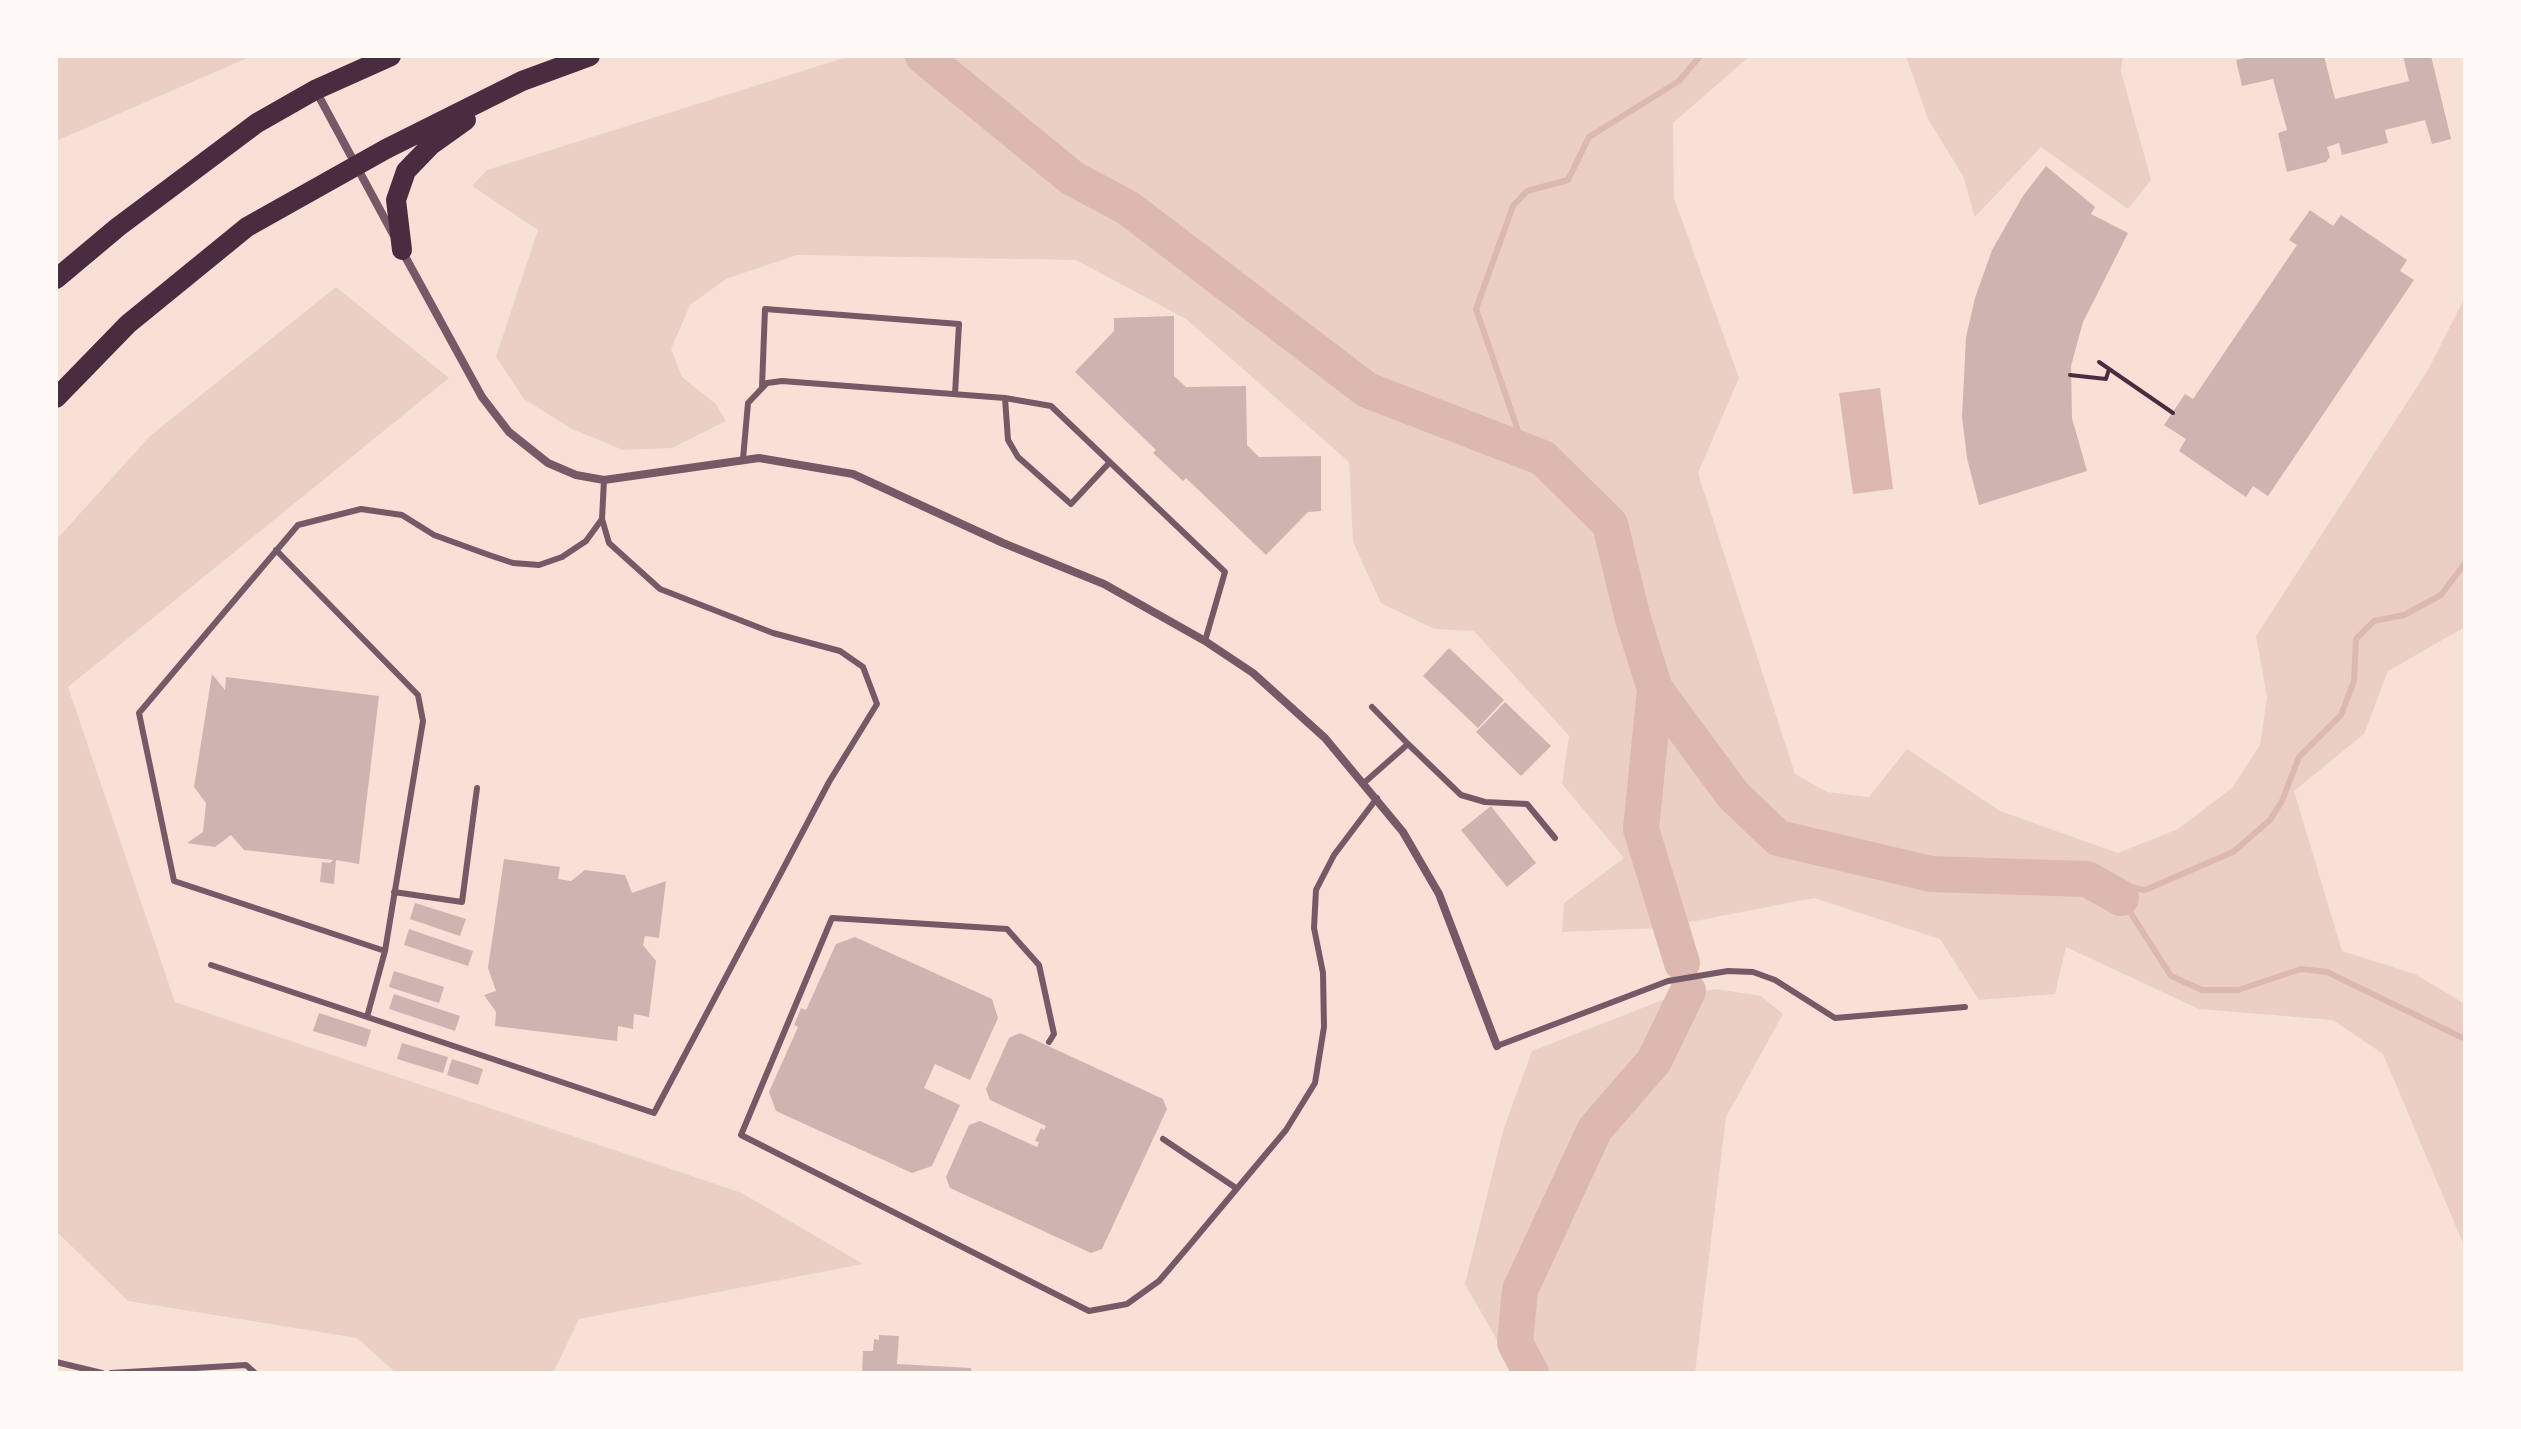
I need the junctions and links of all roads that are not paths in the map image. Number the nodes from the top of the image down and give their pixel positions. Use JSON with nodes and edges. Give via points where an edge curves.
{"nodes":[{"id":1,"x":391,"y":56,"type":"edge"},
{"id":2,"x":590,"y":56,"type":"edge"},
{"id":3,"x":522,"y":81,"type":"junction"},
{"id":4,"x":315,"y":90,"type":"junction"},
{"id":5,"x":357,"y":165,"type":"junction"},
{"id":6,"x":402,"y":250,"type":"junction"},
{"id":7,"x":56,"y":279,"type":"edge"},
{"id":8,"x":762,"y":387,"type":"junction"},
{"id":9,"x":955,"y":394,"type":"junction"},
{"id":10,"x":56,"y":398,"type":"edge"},
{"id":11,"x":1005,"y":398,"type":"junction"},
{"id":12,"x":743,"y":459,"type":"junction"},
{"id":13,"x":1110,"y":462,"type":"junction"},
{"id":14,"x":604,"y":480,"type":"junction"},
{"id":15,"x":602,"y":519,"type":"junction"},
{"id":16,"x":276,"y":550,"type":"junction"},
{"id":17,"x":1205,"y":641,"type":"junction"},
{"id":18,"x":1372,"y":707,"type":"dead end"},
{"id":19,"x":1408,"y":744,"type":"junction"},
{"id":20,"x":1365,"y":782,"type":"junction"},
{"id":21,"x":477,"y":788,"type":"dead end"},
{"id":22,"x":1377,"y":798,"type":"junction"},
{"id":23,"x":1555,"y":838,"type":"dead end"},
{"id":24,"x":394,"y":892,"type":"junction"},
{"id":25,"x":385,"y":951,"type":"junction"},
{"id":26,"x":211,"y":965,"type":"dead end"},
{"id":27,"x":1965,"y":1007,"type":"dead end"},
{"id":28,"x":367,"y":1017,"type":"junction"},
{"id":29,"x":1049,"y":1042,"type":"dead end"},
{"id":30,"x":1497,"y":1046,"type":"joint"},
{"id":31,"x":1163,"y":1139,"type":"dead end"},
{"id":32,"x":1236,"y":1188,"type":"junction"},
{"id":33,"x":56,"y":1362,"type":"edge"},
{"id":34,"x":102,"y":1373,"type":"edge"},
{"id":35,"x":111,"y":1373,"type":"edge"},
{"id":36,"x":255,"y":1373,"type":"edge"}],
"edges":[{"from":1,"to":4,"type":"highway"},
{"from":2,"to":3,"type":"highway"},
{"from":3,"to":5,"type":"highway"},
{"from":3,"to":6,"type":"highway","via":[[431,145],[406,171],[396,200]]},
{"from":4,"to":5,"type":"street"},
{"from":4,"to":7,"type":"highway","via":[[257,123]]},
{"from":5,"to":6,"type":"street"},
{"from":5,"to":10,"type":"highway","via":[[247,227],[196,265],[128,324]]},
{"from":6,"to":14,"type":"street","via":[[482,397],[509,432],[548,463]]},
{"from":8,"to":9,"type":"lane","via":[[782,381]]},
{"from":8,"to":9,"type":"lane","via":[[765,309],[959,324]]},
{"from":8,"to":12,"type":"lane","via":[[748,403]]},
{"from":9,"to":11,"type":"lane"},
{"from":11,"to":13,"type":"lane","via":[[1051,406]]},
{"from":11,"to":13,"type":"lane","via":[[1008,440],[1018,457],[1071,504]]},
{"from":12,"to":14,"type":"street"},
{"from":12,"to":17,"type":"street","via":[[853,474],[1104,584]]},
{"from":13,"to":17,"type":"lane","via":[[1225,572]]},
{"from":14,"to":15,"type":"lane"},
{"from":15,"to":16,"type":"lane","via":[[586,541],[539,565],[513,563],[434,535],[402,515],[361,509],[298,525]]},
{"from":15,"to":28,"type":"lane","via":[[609,543],[660,589],[760,628],[840,651],[863,667],[877,704],[829,782],[654,1113]]},
{"from":16,"to":24,"type":"lane","via":[[418,695],[423,721]]},
{"from":16,"to":25,"type":"lane","via":[[139,713],[174,881]]},
{"from":17,"to":20,"type":"street","via":[[1290,703]]},
{"from":18,"to":19,"type":"lane"},
{"from":19,"to":20,"type":"lane"},
{"from":19,"to":23,"type":"lane","via":[[1461,795],[1527,804]]},
{"from":20,"to":22,"type":"street"},
{"from":21,"to":24,"type":"lane","via":[[462,902]]},
{"from":22,"to":30,"type":"street","via":[[1439,894]]},
{"from":22,"to":32,"type":"lane","via":[[1334,855],[1316,890],[1314,928],[1323,973],[1324,1027],[1315,1083],[1286,1130]]},
{"from":24,"to":25,"type":"lane"},
{"from":25,"to":28,"type":"lane"},
{"from":26,"to":28,"type":"lane"},
{"from":27,"to":30,"type":"lane","via":[[1835,1018],[1775,980],[1728,971],[1668,981]]},
{"from":29,"to":32,"type":"lane","via":[[1054,1034],[1039,965],[1007,929],[832,918],[741,1135],[1089,1311],[1127,1304],[1159,1281]]},
{"from":31,"to":32,"type":"lane"},
{"from":33,"to":34,"type":"lane"},
{"from":35,"to":36,"type":"lane","via":[[246,1365]]}]}
